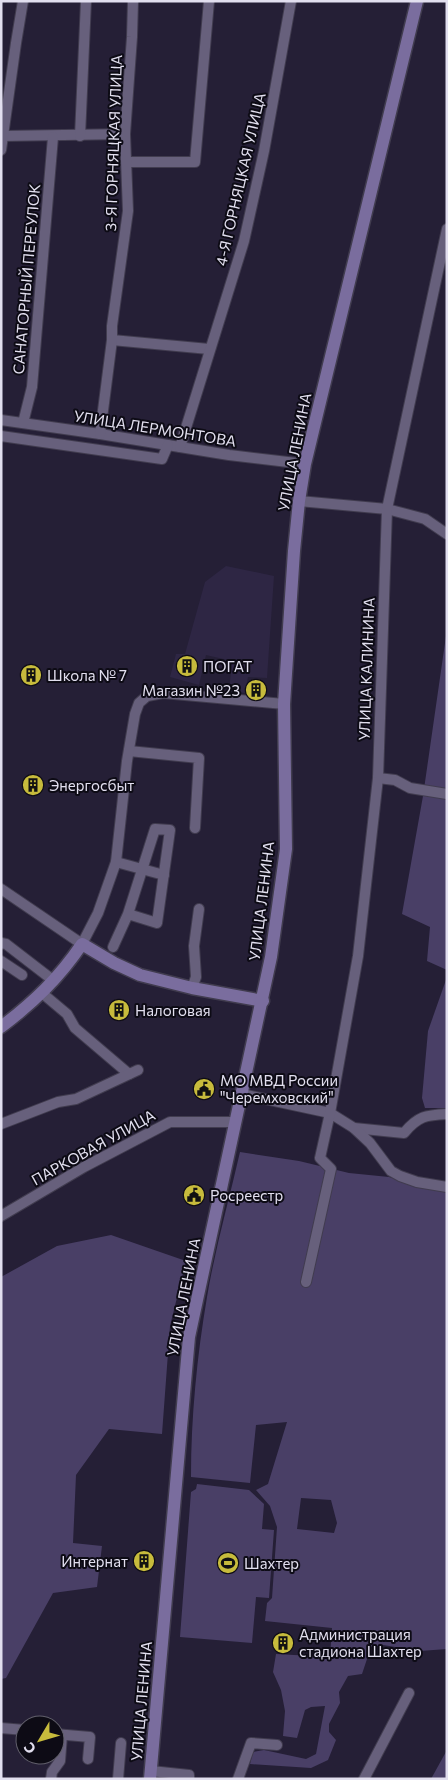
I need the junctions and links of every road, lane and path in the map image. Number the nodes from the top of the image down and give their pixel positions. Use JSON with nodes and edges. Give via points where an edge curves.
{"nodes":[{"id":1,"x":24,"y":1,"type":"edge"},
{"id":2,"x":86,"y":1,"type":"edge"},
{"id":3,"x":133,"y":1,"type":"edge"},
{"id":4,"x":209,"y":1,"type":"edge"},
{"id":5,"x":291,"y":1,"type":"edge"},
{"id":6,"x":418,"y":1,"type":"edge"},
{"id":7,"x":125,"y":134,"type":"junction"},
{"id":8,"x":2,"y":136,"type":"junction"},
{"id":9,"x":53,"y":136,"type":"junction"},
{"id":10,"x":80,"y":136,"type":"junction"},
{"id":11,"x":1,"y":150,"type":"edge"},
{"id":12,"x":127,"y":162,"type":"junction"},
{"id":13,"x":447,"y":230,"type":"edge"},
{"id":14,"x":112,"y":340,"type":"junction"},
{"id":15,"x":210,"y":349,"type":"junction"},
{"id":16,"x":1,"y":420,"type":"edge"},
{"id":17,"x":22,"y":423,"type":"junction"},
{"id":18,"x":100,"y":434,"type":"junction"},
{"id":19,"x":1,"y":436,"type":"edge"},
{"id":20,"x":168,"y":445,"type":"junction"},
{"id":21,"x":180,"y":447,"type":"junction"},
{"id":22,"x":305,"y":464,"type":"junction"},
{"id":23,"x":298,"y":501,"type":"junction"},
{"id":24,"x":387,"y":509,"type":"junction"},
{"id":25,"x":447,"y":534,"type":"edge"},
{"id":26,"x":284,"y":704,"type":"junction"},
{"id":27,"x":129,"y":751,"type":"junction"},
{"id":28,"x":378,"y":778,"type":"junction"},
{"id":29,"x":447,"y":794,"type":"edge"},
{"id":30,"x":195,"y":828,"type":"dead end"},
{"id":31,"x":116,"y":862,"type":"junction"},
{"id":32,"x":142,"y":870,"type":"junction"},
{"id":33,"x":164,"y":875,"type":"junction"},
{"id":34,"x":1,"y":889,"type":"edge"},
{"id":35,"x":199,"y":909,"type":"dead end"},
{"id":36,"x":128,"y":914,"type":"junction"},
{"id":37,"x":1,"y":943,"type":"edge"},
{"id":38,"x":82,"y":944,"type":"junction"},
{"id":39,"x":113,"y":947,"type":"dead end"},
{"id":40,"x":1,"y":961,"type":"edge"},
{"id":41,"x":22,"y":975,"type":"dead end"},
{"id":42,"x":54,"y":981,"type":"junction"},
{"id":43,"x":192,"y":988,"type":"junction"},
{"id":44,"x":42,"y":993,"type":"junction"},
{"id":45,"x":262,"y":1002,"type":"junction"},
{"id":46,"x":1,"y":1027,"type":"edge"},
{"id":47,"x":242,"y":1094,"type":"junction"},
{"id":48,"x":330,"y":1113,"type":"junction"},
{"id":49,"x":447,"y":1114,"type":"edge"},
{"id":50,"x":235,"y":1122,"type":"junction"},
{"id":51,"x":1,"y":1124,"type":"edge"},
{"id":52,"x":354,"y":1128,"type":"junction"},
{"id":53,"x":447,"y":1187,"type":"edge"},
{"id":54,"x":1,"y":1216,"type":"edge"},
{"id":55,"x":306,"y":1282,"type":"dead end"},
{"id":56,"x":409,"y":1693,"type":"dead end"},
{"id":57,"x":1,"y":1728,"type":"edge"},
{"id":58,"x":15,"y":1729,"type":"edge"},
{"id":59,"x":65,"y":1735,"type":"edge"},
{"id":60,"x":121,"y":1744,"type":"dead end"},
{"id":61,"x":276,"y":1745,"type":"dead end"},
{"id":62,"x":88,"y":1759,"type":"dead end"},
{"id":63,"x":57,"y":1765,"type":"edge"},
{"id":64,"x":151,"y":1775,"type":"edge"},
{"id":65,"x":51,"y":1779,"type":"edge"},
{"id":66,"x":118,"y":1779,"type":"edge"},
{"id":67,"x":189,"y":1779,"type":"edge"},
{"id":68,"x":238,"y":1779,"type":"edge"},
{"id":69,"x":364,"y":1779,"type":"edge"}],
"edges":[{"from":1,"to":8,"type":"street"},
{"from":2,"to":10,"type":"street"},
{"from":3,"to":7,"type":"street","name":"3-Я ГОРНЯЦКАЯ УЛИЦА"},
{"from":4,"to":12,"type":"street","via":[[195,162]]},
{"from":5,"to":15,"type":"street","name":"4-Я ГОРНЯЦКАЯ УЛИЦА","via":[[248,223]]},
{"from":6,"to":22,"type":"main road","name":"УЛИЦА ЛЕНИНА"},
{"from":7,"to":10,"type":"street"},
{"from":7,"to":12,"type":"street","name":"3-Я ГОРНЯЦКАЯ УЛИЦА"},
{"from":8,"to":9,"type":"street"},
{"from":8,"to":11,"type":"street"},
{"from":9,"to":10,"type":"street"},
{"from":9,"to":17,"type":"street","name":"САНАТОРНЫЙ ПЕРЕУЛОК","via":[[32,387]]},
{"from":12,"to":14,"type":"street","name":"3-Я ГОРНЯЦКАЯ УЛИЦА","via":[[128,210]]},
{"from":13,"to":24,"type":"street","name":"УЛИЦА КАЛИНИНА"},
{"from":14,"to":15,"type":"street"},
{"from":14,"to":18,"type":"street","name":"3-Я ГОРНЯЦКАЯ УЛИЦА"},
{"from":15,"to":21,"type":"street","name":"4-Я ГОРНЯЦКАЯ УЛИЦА"},
{"from":16,"to":17,"type":"street","name":"УЛИЦА ЛЕРМОНТОВА"},
{"from":17,"to":18,"type":"street","name":"УЛИЦА ЛЕРМОНТОВА"},
{"from":18,"to":20,"type":"street","name":"УЛИЦА ЛЕРМОНТОВА"},
{"from":19,"to":20,"type":"street","via":[[162,458]]},
{"from":20,"to":21,"type":"street","name":"УЛИЦА ЛЕРМОНТОВА"},
{"from":21,"to":22,"type":"street","name":"УЛИЦА ЛЕРМОНТОВА"},
{"from":22,"to":23,"type":"main road","name":"УЛИЦА ЛЕНИНА"},
{"from":23,"to":24,"type":"street"},
{"from":23,"to":26,"type":"main road","name":"УЛИЦА ЛЕНИНА"},
{"from":24,"to":25,"type":"street","via":[[425,519]]},
{"from":24,"to":28,"type":"street","name":"УЛИЦА КАЛИНИНА"},
{"from":26,"to":27,"type":"street","via":[[163,693],[146,696],[135,714]]},
{"from":26,"to":45,"type":"main road","name":"УЛИЦА ЛЕНИНА","via":[[286,849],[273,949]]},
{"from":27,"to":30,"type":"street","via":[[199,758]]},
{"from":27,"to":31,"type":"street"},
{"from":28,"to":29,"type":"street","via":[[395,780],[410,788]]},
{"from":28,"to":48,"type":"street","name":"УЛИЦА КАЛИНИНА","via":[[358,956]]},
{"from":31,"to":32,"type":"street"},
{"from":31,"to":38,"type":"street","via":[[98,913]]},
{"from":32,"to":33,"type":"street"},
{"from":32,"to":33,"type":"street","via":[[155,829],[170,830]]},
{"from":32,"to":36,"type":"street"},
{"from":33,"to":36,"type":"street","via":[[157,923]]},
{"from":34,"to":38,"type":"street"},
{"from":35,"to":43,"type":"street","via":[[194,946],[196,977]]},
{"from":36,"to":39,"type":"street"},
{"from":37,"to":42,"type":"street"},
{"from":38,"to":42,"type":"main road"},
{"from":38,"to":43,"type":"main road","via":[[140,975]]},
{"from":40,"to":41,"type":"street"},
{"from":42,"to":44,"type":"main road"},
{"from":43,"to":45,"type":"main road"},
{"from":44,"to":46,"type":"main road"},
{"from":44,"to":51,"type":"street","via":[[67,1014],[75,1028],[133,1072],[76,1099],[58,1102]]},
{"from":45,"to":47,"type":"main road","name":"УЛИЦА ЛЕНИНА"},
{"from":47,"to":48,"type":"street"},
{"from":47,"to":50,"type":"main road","name":"УЛИЦА ЛЕНИНА"},
{"from":48,"to":52,"type":"street"},
{"from":48,"to":55,"type":"street","name":"УЛИЦА КАЛИНИНА","via":[[320,1158],[331,1169]]},
{"from":49,"to":52,"type":"street","via":[[425,1115],[404,1133]]},
{"from":50,"to":54,"type":"street","name":"ПАРКОВАЯ УЛИЦА","via":[[170,1122]]},
{"from":50,"to":64,"type":"main road","name":"УЛИЦА ЛЕНИНА","via":[[189,1337]]},
{"from":52,"to":53,"type":"street","via":[[391,1171],[417,1182]]},
{"from":56,"to":69,"type":"street"},
{"from":57,"to":58,"type":"street"},
{"from":59,"to":62,"type":"street","via":[[90,1737]]},
{"from":60,"to":66,"type":"street"},
{"from":61,"to":68,"type":"street","via":[[251,1743]]},
{"from":63,"to":65,"type":"street"},
{"from":64,"to":67,"type":"street","via":[[189,1775]]}]}
